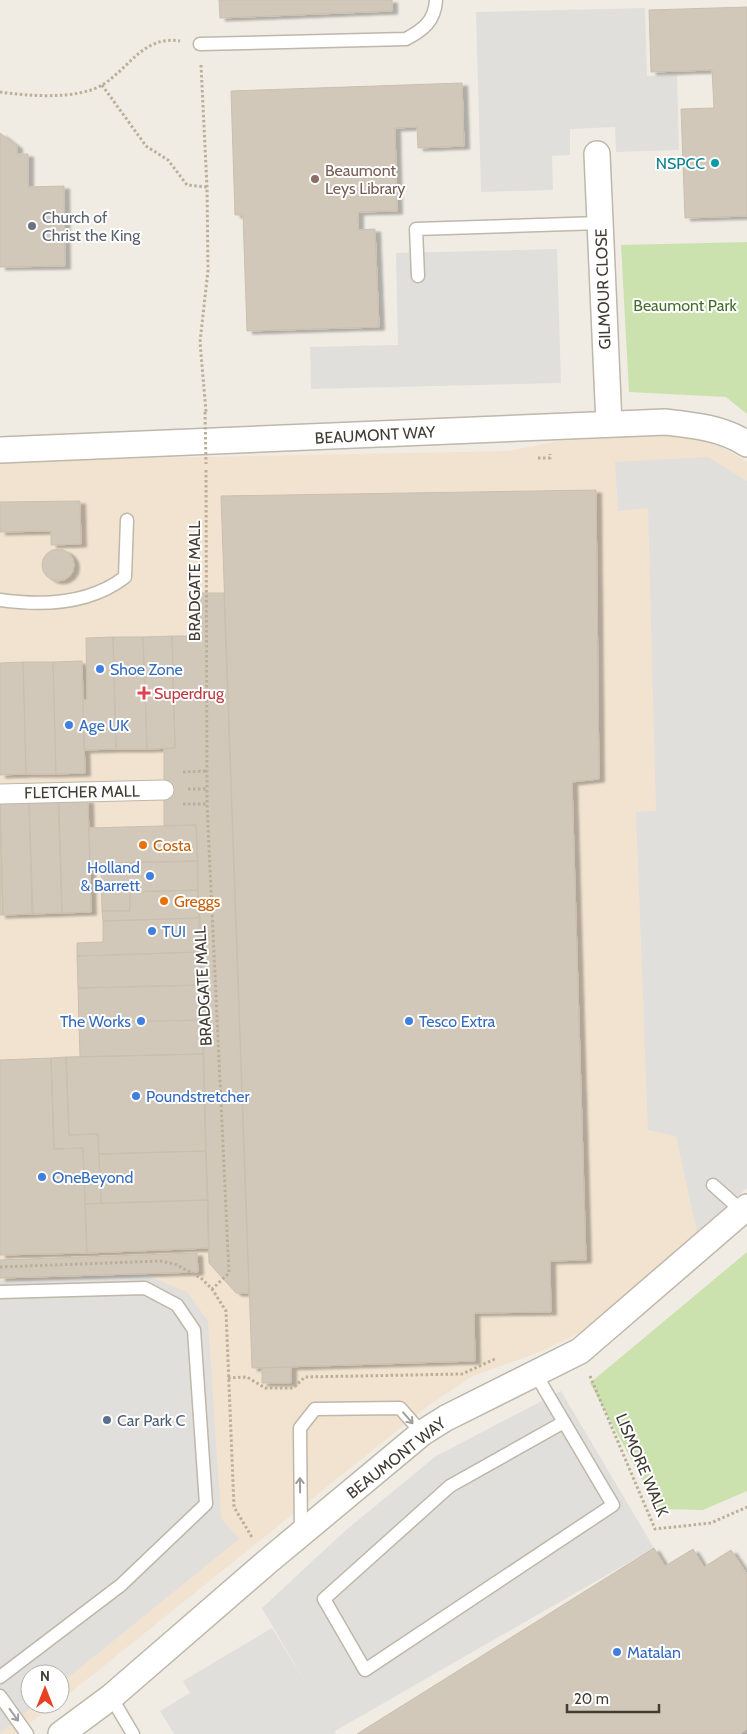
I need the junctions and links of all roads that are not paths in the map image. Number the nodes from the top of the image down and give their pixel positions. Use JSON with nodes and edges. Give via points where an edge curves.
{"nodes":[{"id":1,"x":436,"y":0,"type":"edge"},
{"id":2,"x":200,"y":44,"type":"road end"},
{"id":3,"x":597,"y":154,"type":"dead end"},
{"id":4,"x":600,"y":223,"type":"junction"},
{"id":5,"x":418,"y":276,"type":"dead end"},
{"id":6,"x":609,"y":424,"type":"junction"},
{"id":7,"x":747,"y":444,"type":"edge"},
{"id":8,"x":0,"y":450,"type":"edge"},
{"id":9,"x":127,"y":520,"type":"dead end"},
{"id":10,"x":0,"y":600,"type":"edge"},
{"id":11,"x":164,"y":790,"type":"dead end"},
{"id":12,"x":0,"y":794,"type":"edge"},
{"id":13,"x":713,"y":1185,"type":"dead end"},
{"id":14,"x":744,"y":1209,"type":"edge"},
{"id":15,"x":0,"y":1292,"type":"edge"},
{"id":16,"x":535,"y":1373,"type":"junction"},
{"id":17,"x":564,"y":1422,"type":"junction"},
{"id":18,"x":422,"y":1433,"type":"junction"},
{"id":19,"x":301,"y":1534,"type":"junction"},
{"id":20,"x":0,"y":1678,"type":"edge"},
{"id":21,"x":0,"y":1696,"type":"edge"},
{"id":22,"x":111,"y":1697,"type":"junction"},
{"id":23,"x":27,"y":1734,"type":"edge"},
{"id":24,"x":61,"y":1734,"type":"edge"},
{"id":25,"x":133,"y":1734,"type":"edge"}],
"edges":[{"from":1,"to":2,"type":"lane","via":[[432,20],[421,32],[406,39]]},
{"from":3,"to":4,"type":"street","name":"GILMOUR CLOSE"},
{"from":4,"to":5,"type":"lane","via":[[416,229]]},
{"from":4,"to":6,"type":"street","name":"GILMOUR CLOSE"},
{"from":6,"to":7,"type":"street","name":"BEAUMONT WAY","via":[[665,422],[697,426]]},
{"from":6,"to":8,"type":"street","name":"BEAUMONT WAY"},
{"from":9,"to":10,"type":"lane","via":[[125,577],[108,590],[74,600],[27,604]]},
{"from":11,"to":12,"type":"street","name":"FLETCHER MALL"},
{"from":13,"to":14,"type":"lane"},
{"from":14,"to":16,"type":"street","name":"BEAUMONT WAY","via":[[580,1351]]},
{"from":15,"to":20,"type":"lane","via":[[145,1288],[177,1305],[194,1330],[206,1504],[121,1586]]},
{"from":16,"to":17,"type":"lane"},
{"from":16,"to":18,"type":"street","name":"BEAUMONT WAY"},
{"from":17,"to":17,"type":"lane","via":[[613,1505],[365,1670],[324,1599],[450,1486]]},
{"from":18,"to":19,"type":"street","name":"BEAUMONT WAY"},
{"from":19,"to":18,"type":"lane","one_way":true,"via":[[300,1428],[315,1409],[400,1408]]},
{"from":19,"to":22,"type":"street","name":"BEAUMONT WAY"},
{"from":21,"to":23,"type":"lane","one_way":true},
{"from":22,"to":24,"type":"street","name":"BEAUMONT WAY"},
{"from":22,"to":25,"type":"lane"}]}
